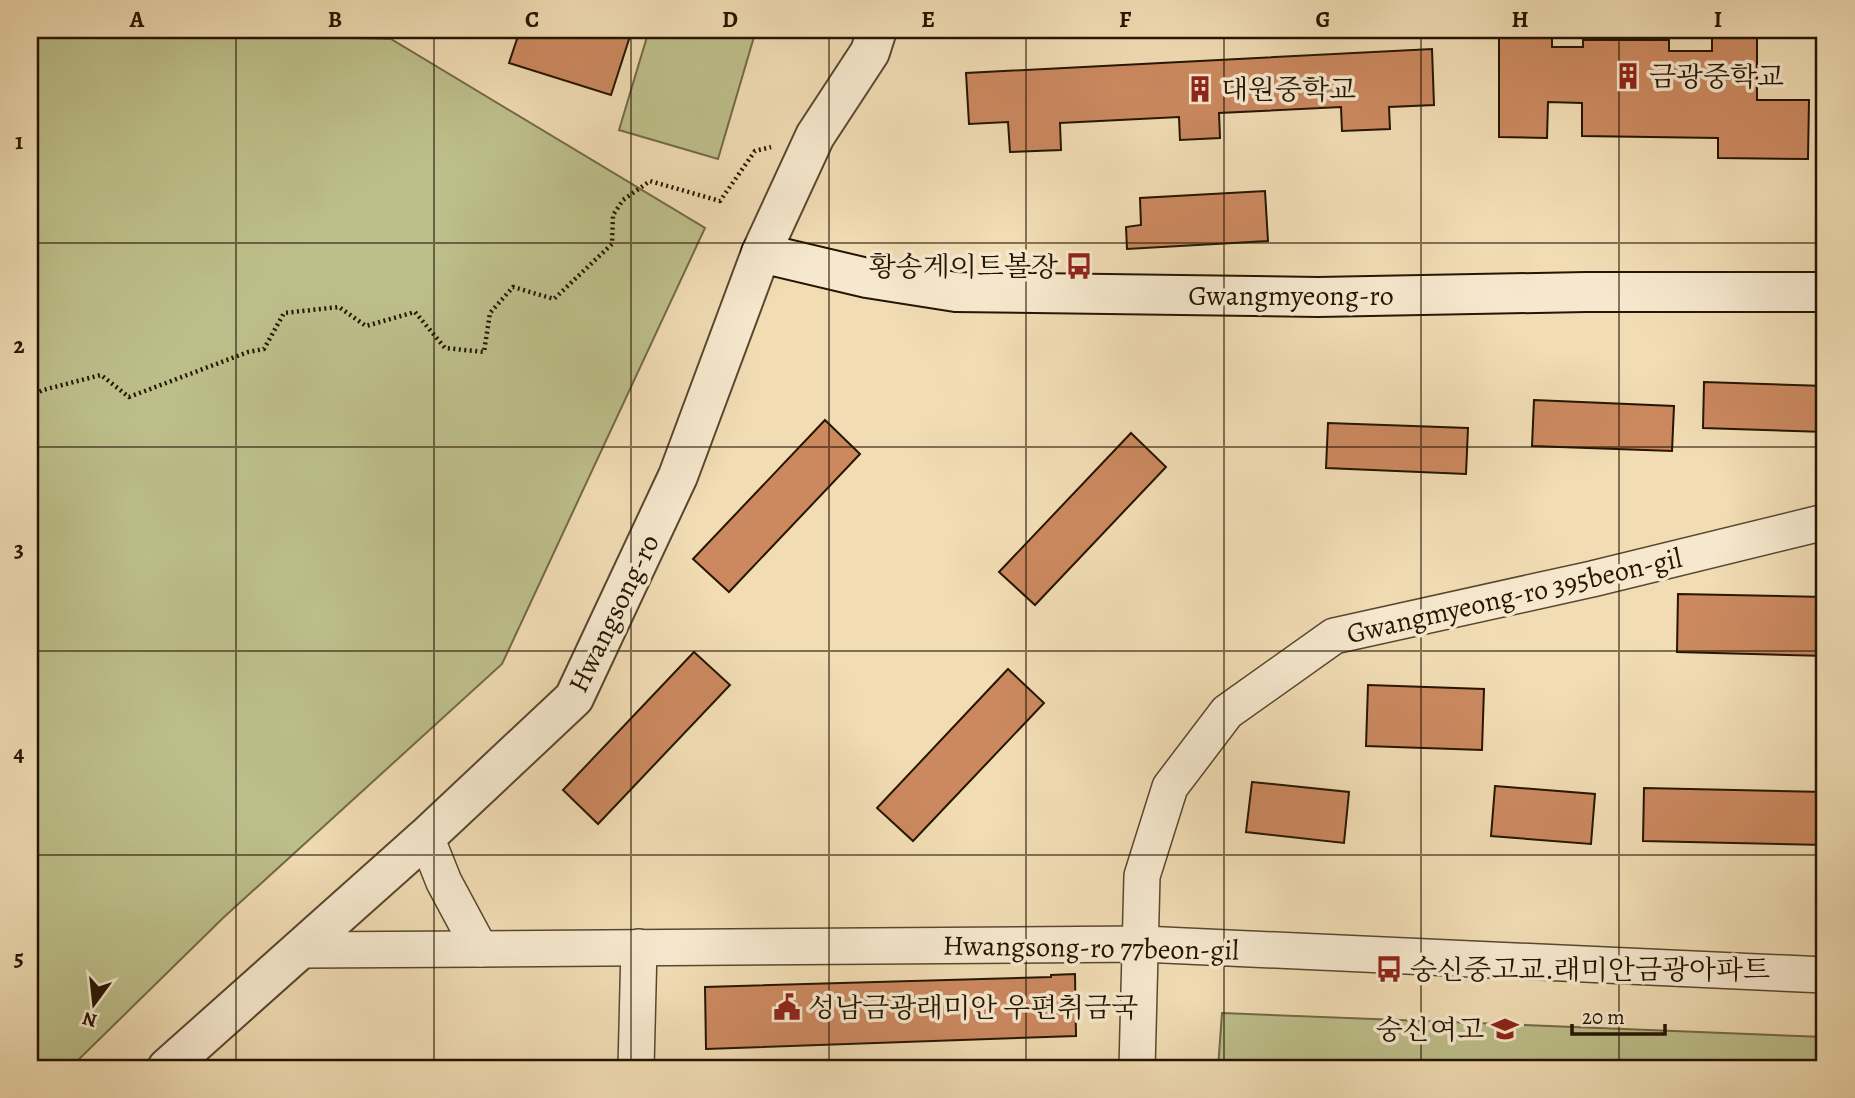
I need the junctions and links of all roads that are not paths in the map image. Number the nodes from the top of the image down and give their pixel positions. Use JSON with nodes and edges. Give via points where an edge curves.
{"nodes":[{"id":1,"x":877,"y":30,"type":"edge"},
{"id":2,"x":761,"y":253,"type":"junction"},
{"id":3,"x":1825,"y":292,"type":"edge"},
{"id":4,"x":1825,"y":522,"type":"edge"},
{"id":5,"x":426,"y":836,"type":"junction"},
{"id":6,"x":1142,"y":944,"type":"junction"},
{"id":7,"x":639,"y":947,"type":"junction"},
{"id":8,"x":480,"y":949,"type":"junction"},
{"id":9,"x":300,"y":950,"type":"junction"},
{"id":10,"x":1825,"y":975,"type":"edge"},
{"id":11,"x":167,"y":1068,"type":"edge"},
{"id":12,"x":636,"y":1068,"type":"edge"},
{"id":13,"x":1137,"y":1068,"type":"edge"}],
"edges":[{"from":1,"to":2,"type":"street","name":"Hwangsong-ro","via":[[870,52],[815,136]]},
{"from":2,"to":3,"type":"street","name":"Gwangmyeong-ro","via":[[867,278],[956,292],[1304,297]]},
{"from":2,"to":5,"type":"street","name":"Hwangsong-ro","via":[[678,476],[574,698]]},
{"from":4,"to":6,"type":"street","name":"Gwangmyeong-ro 395beon-gil","via":[[1334,636],[1227,712],[1170,788],[1142,876]]},
{"from":5,"to":8,"type":"street","via":[[444,882]]},
{"from":5,"to":9,"type":"street","name":"Hwangsong-ro"},
{"from":6,"to":7,"type":"street","name":"Hwangsong-ro 77beon-gil"},
{"from":6,"to":10,"type":"street","name":"Hwangsong-ro 77beon-gil"},
{"from":6,"to":13,"type":"street","name":"Gwangmyeong-ro 395beon-gil"},
{"from":7,"to":8,"type":"street","name":"Hwangsong-ro 77beon-gil"},
{"from":7,"to":12,"type":"street"},
{"from":8,"to":9,"type":"street","name":"Hwangsong-ro 77beon-gil"},
{"from":9,"to":11,"type":"street","name":"Hwangsong-ro"}]}
